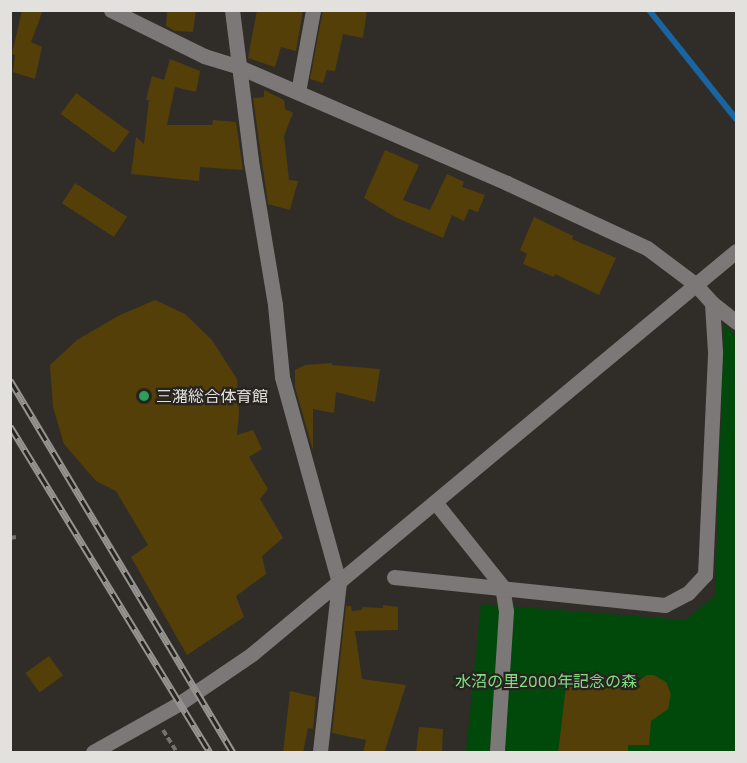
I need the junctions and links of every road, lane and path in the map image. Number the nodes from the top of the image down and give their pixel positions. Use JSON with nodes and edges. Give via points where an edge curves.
{"nodes":[{"id":1,"x":111,"y":10,"type":"edge"},
{"id":2,"x":232,"y":10,"type":"edge"},
{"id":3,"x":313,"y":10,"type":"edge"},
{"id":4,"x":239,"y":67,"type":"junction"},
{"id":5,"x":298,"y":92,"type":"junction"},
{"id":6,"x":736,"y":251,"type":"edge"},
{"id":7,"x":695,"y":284,"type":"junction"},
{"id":8,"x":712,"y":303,"type":"junction"},
{"id":9,"x":736,"y":322,"type":"edge"},
{"id":10,"x":435,"y":502,"type":"junction"},
{"id":11,"x":394,"y":577,"type":"dead end"},
{"id":12,"x":339,"y":582,"type":"junction"},
{"id":13,"x":502,"y":586,"type":"junction"},
{"id":14,"x":156,"y":717,"type":"junction"},
{"id":15,"x":93,"y":753,"type":"edge"},
{"id":16,"x":177,"y":753,"type":"edge"},
{"id":17,"x":320,"y":753,"type":"edge"},
{"id":18,"x":497,"y":753,"type":"edge"}],
"edges":[{"from":1,"to":4,"type":"street","via":[[204,56]]},
{"from":2,"to":4,"type":"street"},
{"from":3,"to":5,"type":"street"},
{"from":4,"to":5,"type":"street"},
{"from":4,"to":12,"type":"street","via":[[282,377]]},
{"from":5,"to":7,"type":"street","via":[[646,248]]},
{"from":6,"to":7,"type":"street"},
{"from":7,"to":8,"type":"street"},
{"from":7,"to":10,"type":"street"},
{"from":8,"to":9,"type":"street"},
{"from":8,"to":13,"type":"street","via":[[715,351],[705,575],[688,592],[664,605]]},
{"from":10,"to":12,"type":"street"},
{"from":10,"to":13,"type":"street"},
{"from":11,"to":13,"type":"street"},
{"from":12,"to":14,"type":"street","via":[[252,654]]},
{"from":12,"to":17,"type":"street"},
{"from":13,"to":18,"type":"street","via":[[506,611]]},
{"from":14,"to":15,"type":"street"},
{"from":14,"to":16,"type":"path"}]}
